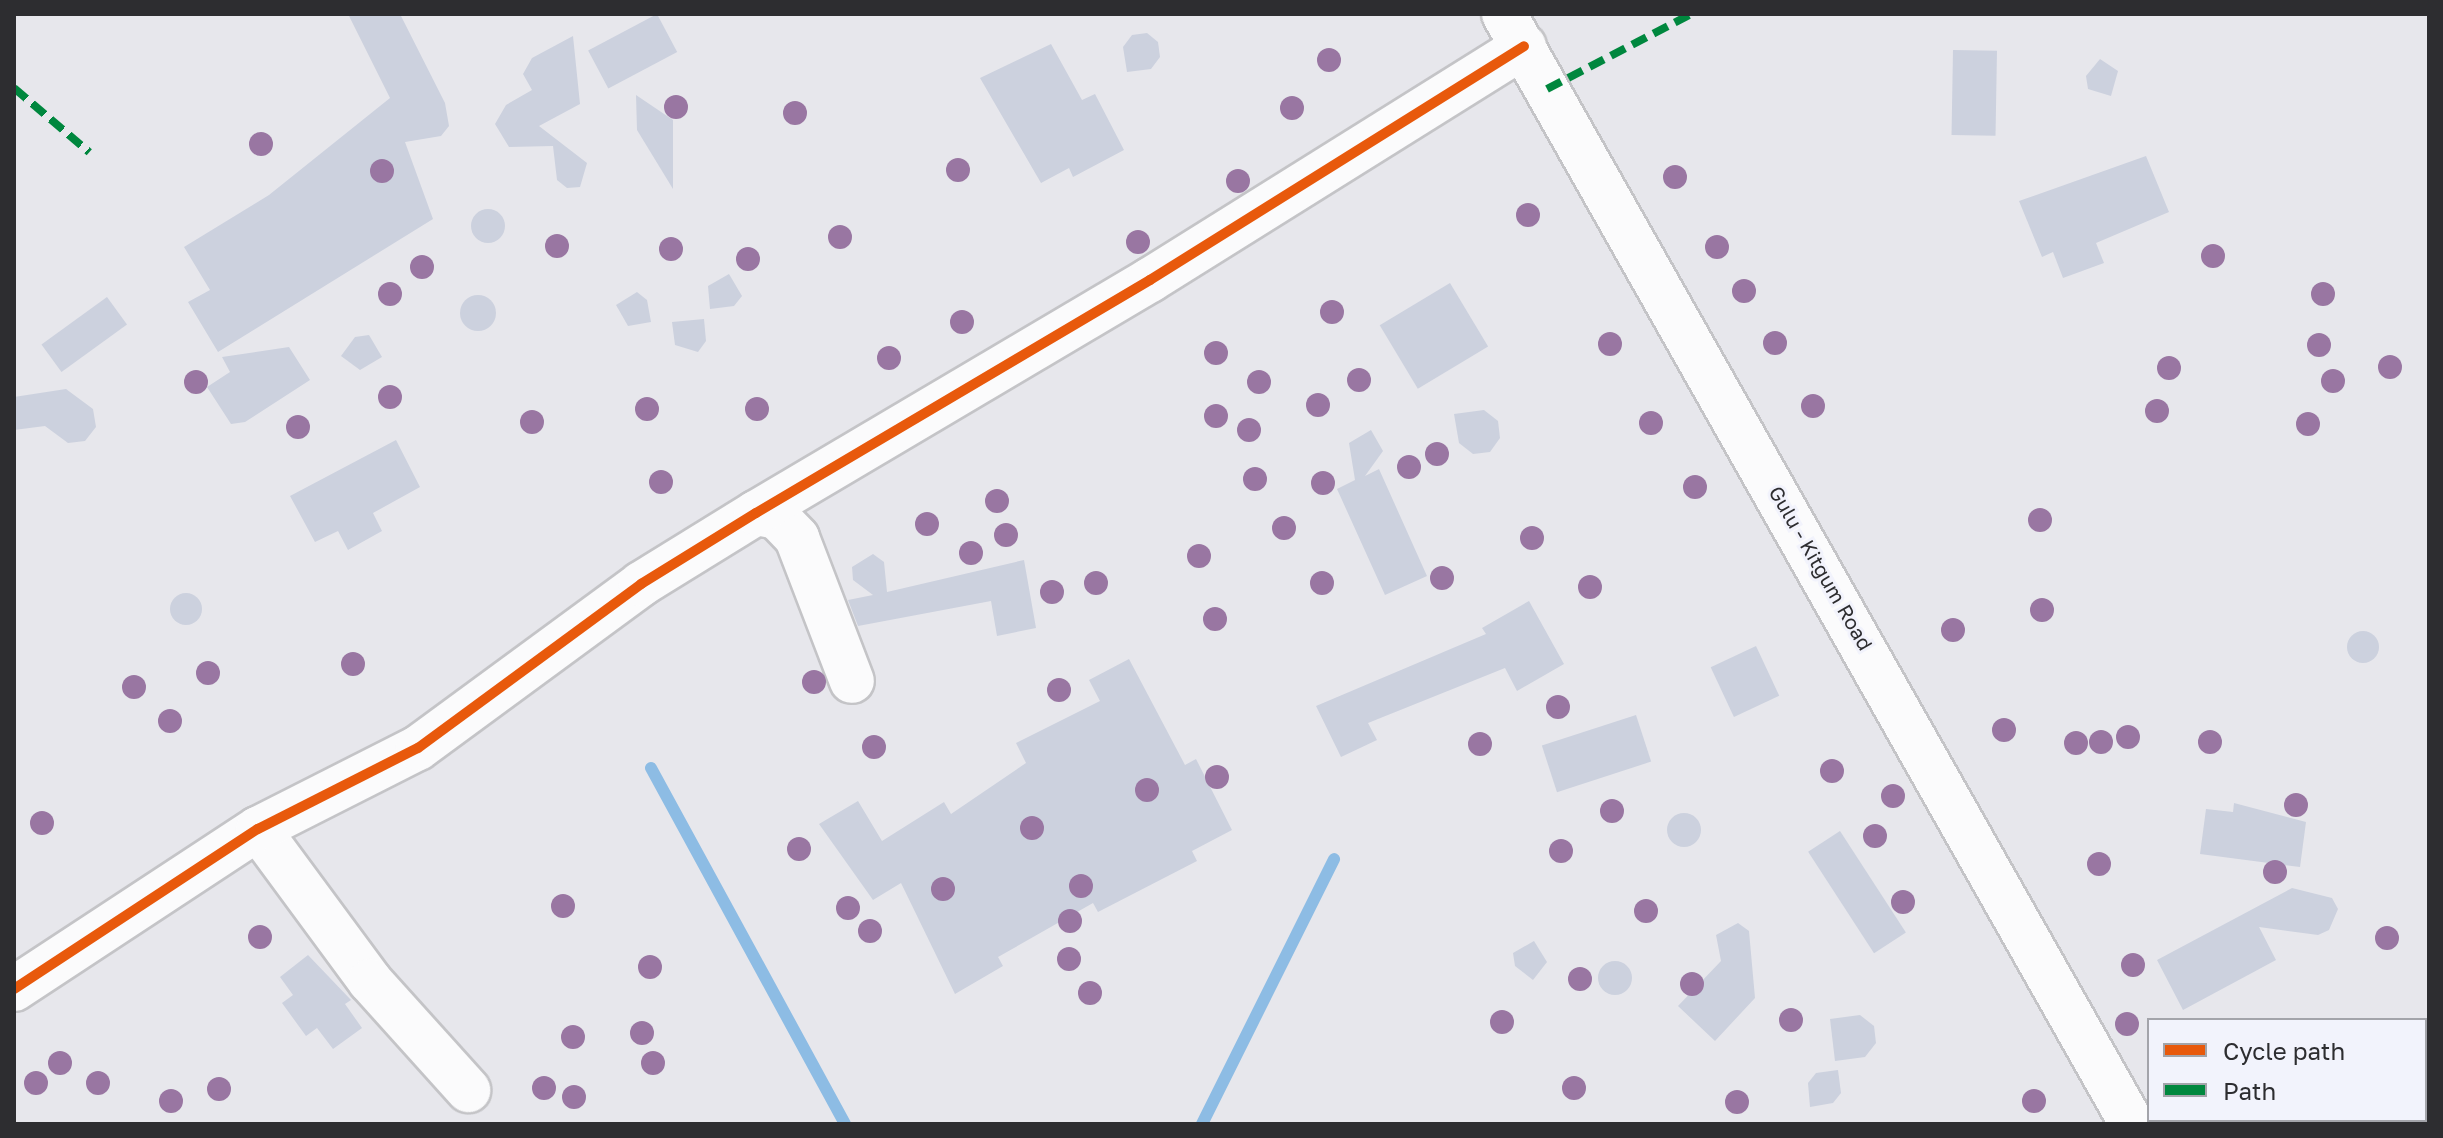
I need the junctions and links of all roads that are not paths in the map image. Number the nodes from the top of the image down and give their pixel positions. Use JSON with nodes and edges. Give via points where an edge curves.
{"nodes":[{"id":1,"x":1514,"y":30,"type":"edge"},
{"id":2,"x":756,"y":513,"type":"junction"},
{"id":3,"x":852,"y":681,"type":"dead end"},
{"id":4,"x":258,"y":829,"type":"junction"},
{"id":5,"x":14,"y":989,"type":"edge"},
{"id":6,"x":468,"y":1090,"type":"dead end"},
{"id":7,"x":2132,"y":1124,"type":"edge"}],
"edges":[{"from":1,"to":2,"type":"street","via":[[1150,280]]},
{"from":1,"to":7,"type":"street","name":"Gulu - Kitgum Road"},
{"from":2,"to":3,"type":"street","via":[[777,517],[797,538]]},
{"from":2,"to":4,"type":"street","via":[[641,584],[418,748]]},
{"from":4,"to":5,"type":"street"},
{"from":4,"to":6,"type":"street","via":[[370,981]]}]}
